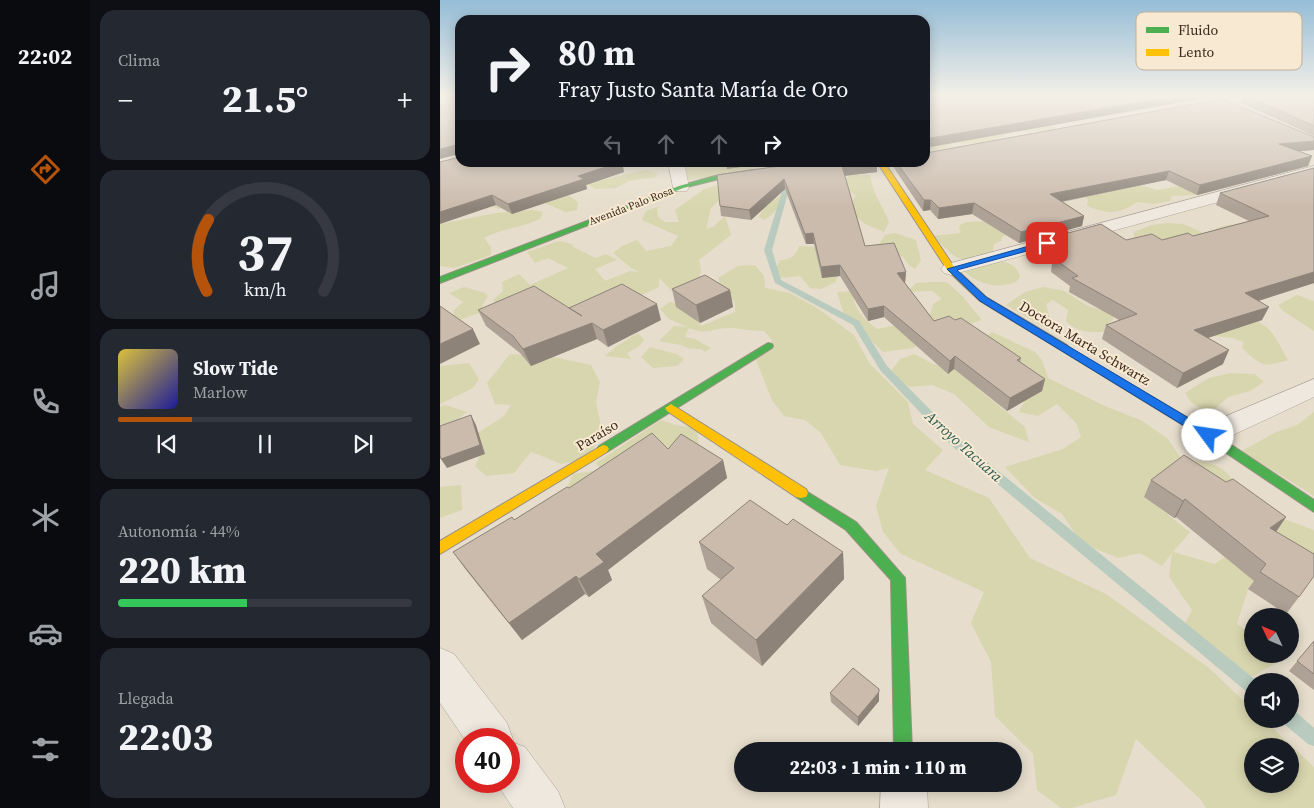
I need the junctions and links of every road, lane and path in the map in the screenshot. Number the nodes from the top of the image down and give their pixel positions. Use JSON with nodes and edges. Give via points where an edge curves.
{"nodes":[{"id":1,"x":677,"y":167,"type":"edge"},
{"id":2,"x":885,"y":167,"type":"edge"},
{"id":3,"x":766,"y":170,"type":"edge"},
{"id":4,"x":1314,"y":171,"type":"edge"},
{"id":5,"x":681,"y":187,"type":"junction"},
{"id":6,"x":951,"y":269,"type":"junction"},
{"id":7,"x":440,"y":280,"type":"edge"},
{"id":8,"x":768,"y":346,"type":"dead end"},
{"id":9,"x":1314,"y":387,"type":"edge"},
{"id":10,"x":671,"y":408,"type":"junction"},
{"id":11,"x":1208,"y":435,"type":"junction"},
{"id":12,"x":1314,"y":507,"type":"edge"},
{"id":13,"x":440,"y":548,"type":"edge"},
{"id":14,"x":440,"y":668,"type":"edge"},
{"id":15,"x":483,"y":728,"type":"edge"},
{"id":16,"x":903,"y":742,"type":"edge"},
{"id":17,"x":520,"y":778,"type":"edge"},
{"id":18,"x":904,"y":792,"type":"edge"},
{"id":19,"x":541,"y":808,"type":"edge"},
{"id":20,"x":904,"y":808,"type":"edge"}],
"edges":[{"from":1,"to":5,"type":"street"},
{"from":2,"to":6,"type":"street","name":"Doctora Marta Schwartz"},
{"from":3,"to":5,"type":"street","name":"Avenida Palo Rosa"},
{"from":4,"to":6,"type":"street"},
{"from":5,"to":7,"type":"street","name":"Avenida Palo Rosa"},
{"from":6,"to":11,"type":"street","name":"Doctora Marta Schwartz","via":[[983,299]]},
{"from":8,"to":10,"type":"street","name":"Paraíso"},
{"from":9,"to":11,"type":"street"},
{"from":10,"to":13,"type":"street","name":"Paraíso"},
{"from":10,"to":16,"type":"street","via":[[851,526],[898,578]]},
{"from":11,"to":12,"type":"street","name":"Doctora Marta Schwartz"},
{"from":14,"to":15,"type":"street"},
{"from":17,"to":19,"type":"street"},
{"from":18,"to":20,"type":"street"}]}
